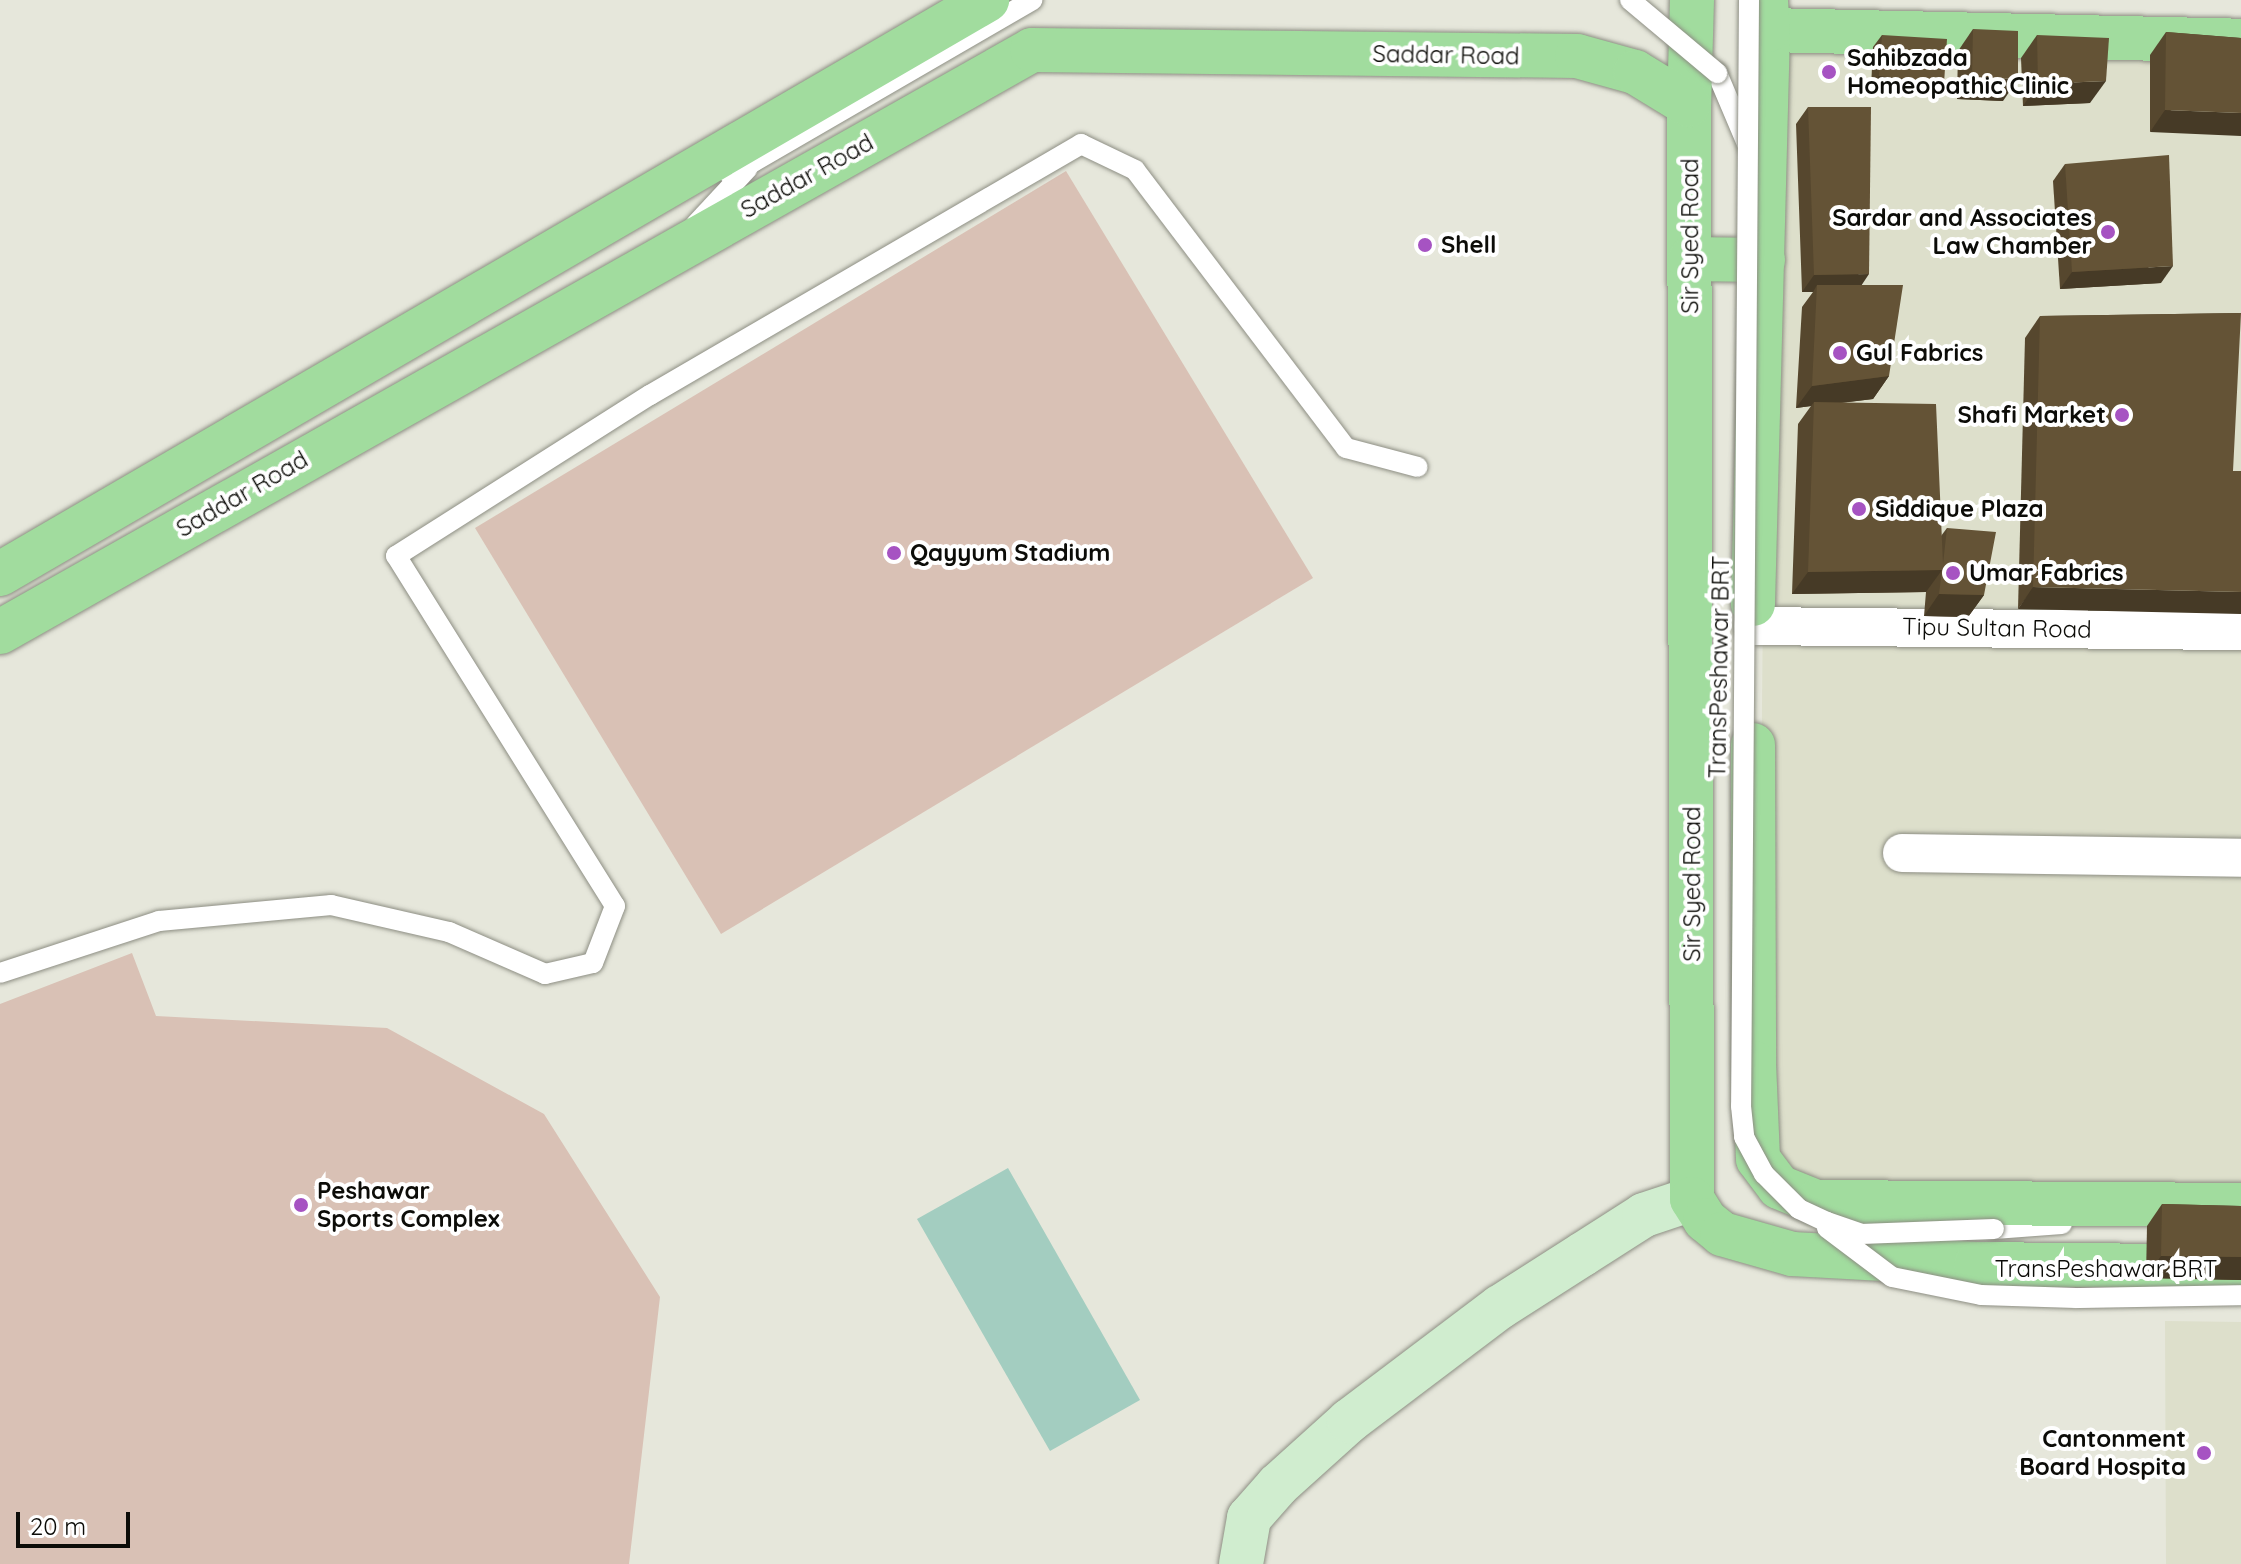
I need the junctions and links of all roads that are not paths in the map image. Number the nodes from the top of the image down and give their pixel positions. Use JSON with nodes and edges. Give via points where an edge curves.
{"nodes":[{"id":1,"x":987,"y":0,"type":"edge"},
{"id":2,"x":1033,"y":0,"type":"edge"},
{"id":3,"x":1630,"y":0,"type":"edge"},
{"id":4,"x":1692,"y":0,"type":"edge"},
{"id":5,"x":1761,"y":10,"type":"edge"},
{"id":6,"x":2241,"y":41,"type":"edge"},
{"id":7,"x":1689,"y":105,"type":"junction"},
{"id":8,"x":1750,"y":150,"type":"junction"},
{"id":9,"x":753,"y":162,"type":"junction"},
{"id":10,"x":633,"y":208,"type":"junction"},
{"id":11,"x":671,"y":250,"type":"junction"},
{"id":12,"x":1690,"y":259,"type":"junction"},
{"id":13,"x":1763,"y":260,"type":"junction"},
{"id":14,"x":1418,"y":467,"type":"dead end"},
{"id":15,"x":0,"y":574,"type":"edge"},
{"id":16,"x":1753,"y":626,"type":"junction"},
{"id":17,"x":2241,"y":631,"type":"edge"},
{"id":18,"x":0,"y":632,"type":"edge"},
{"id":19,"x":1902,"y":853,"type":"dead end"},
{"id":20,"x":2241,"y":858,"type":"edge"},
{"id":21,"x":0,"y":973,"type":"edge"},
{"id":22,"x":1692,"y":1199,"type":"junction"},
{"id":23,"x":2241,"y":1205,"type":"edge"},
{"id":24,"x":1804,"y":1211,"type":"junction"},
{"id":25,"x":2241,"y":1222,"type":"edge"},
{"id":26,"x":2241,"y":1267,"type":"edge"},
{"id":27,"x":2241,"y":1295,"type":"edge"},
{"id":28,"x":1241,"y":1564,"type":"edge"}],
"edges":[{"from":1,"to":10,"type":"main road"},
{"from":2,"to":9,"type":"lane"},
{"from":3,"to":8,"type":"lane","name":"TransPeshawar BRT","bridge":true,"via":[[1717,73]]},
{"from":4,"to":7,"type":"main road","name":"Sir Syed Road"},
{"from":5,"to":6,"type":"main road"},
{"from":5,"to":8,"type":"lane","name":"TransPeshawar BRT","bridge":true},
{"from":5,"to":13,"type":"main road"},
{"from":7,"to":11,"type":"main road","name":"Saddar Road","via":[[1635,72],[1577,56],[1032,50]]},
{"from":7,"to":12,"type":"main road","name":"Sir Syed Road"},
{"from":8,"to":24,"type":"lane","name":"TransPeshawar BRT","bridge":true,"via":[[1741,1106],[1744,1137],[1764,1174]]},
{"from":9,"to":10,"type":"lane"},
{"from":9,"to":11,"type":"lane"},
{"from":10,"to":15,"type":"main road"},
{"from":11,"to":18,"type":"main road","name":"Saddar Road"},
{"from":12,"to":13,"type":"main road"},
{"from":12,"to":22,"type":"main road","name":"Sir Syed Road"},
{"from":13,"to":16,"type":"main road"},
{"from":14,"to":21,"type":"lane","via":[[1346,448],[1135,170],[1081,144],[650,395],[396,556],[615,906],[593,963],[545,974],[449,932],[331,905],[159,921]]},
{"from":16,"to":17,"type":"street","name":"Tipu Sultan Road"},
{"from":16,"to":23,"type":"main road","via":[[1758,1159],[1779,1187],[1816,1202]]},
{"from":19,"to":20,"type":"street"},
{"from":22,"to":26,"type":"main road","via":[[1722,1234],[1792,1254],[1976,1264]]},
{"from":22,"to":28,"type":"street","via":[[1644,1215],[1500,1307],[1349,1421],[1249,1518]]},
{"from":24,"to":25,"type":"lane","name":"TransPeshawar BRT","bridge":true,"via":[[1861,1234],[2100,1220]]},
{"from":24,"to":27,"type":"lane","name":"TransPeshawar BRT","bridge":true,"via":[[1892,1277],[1966,1292],[2076,1298]]}]}
